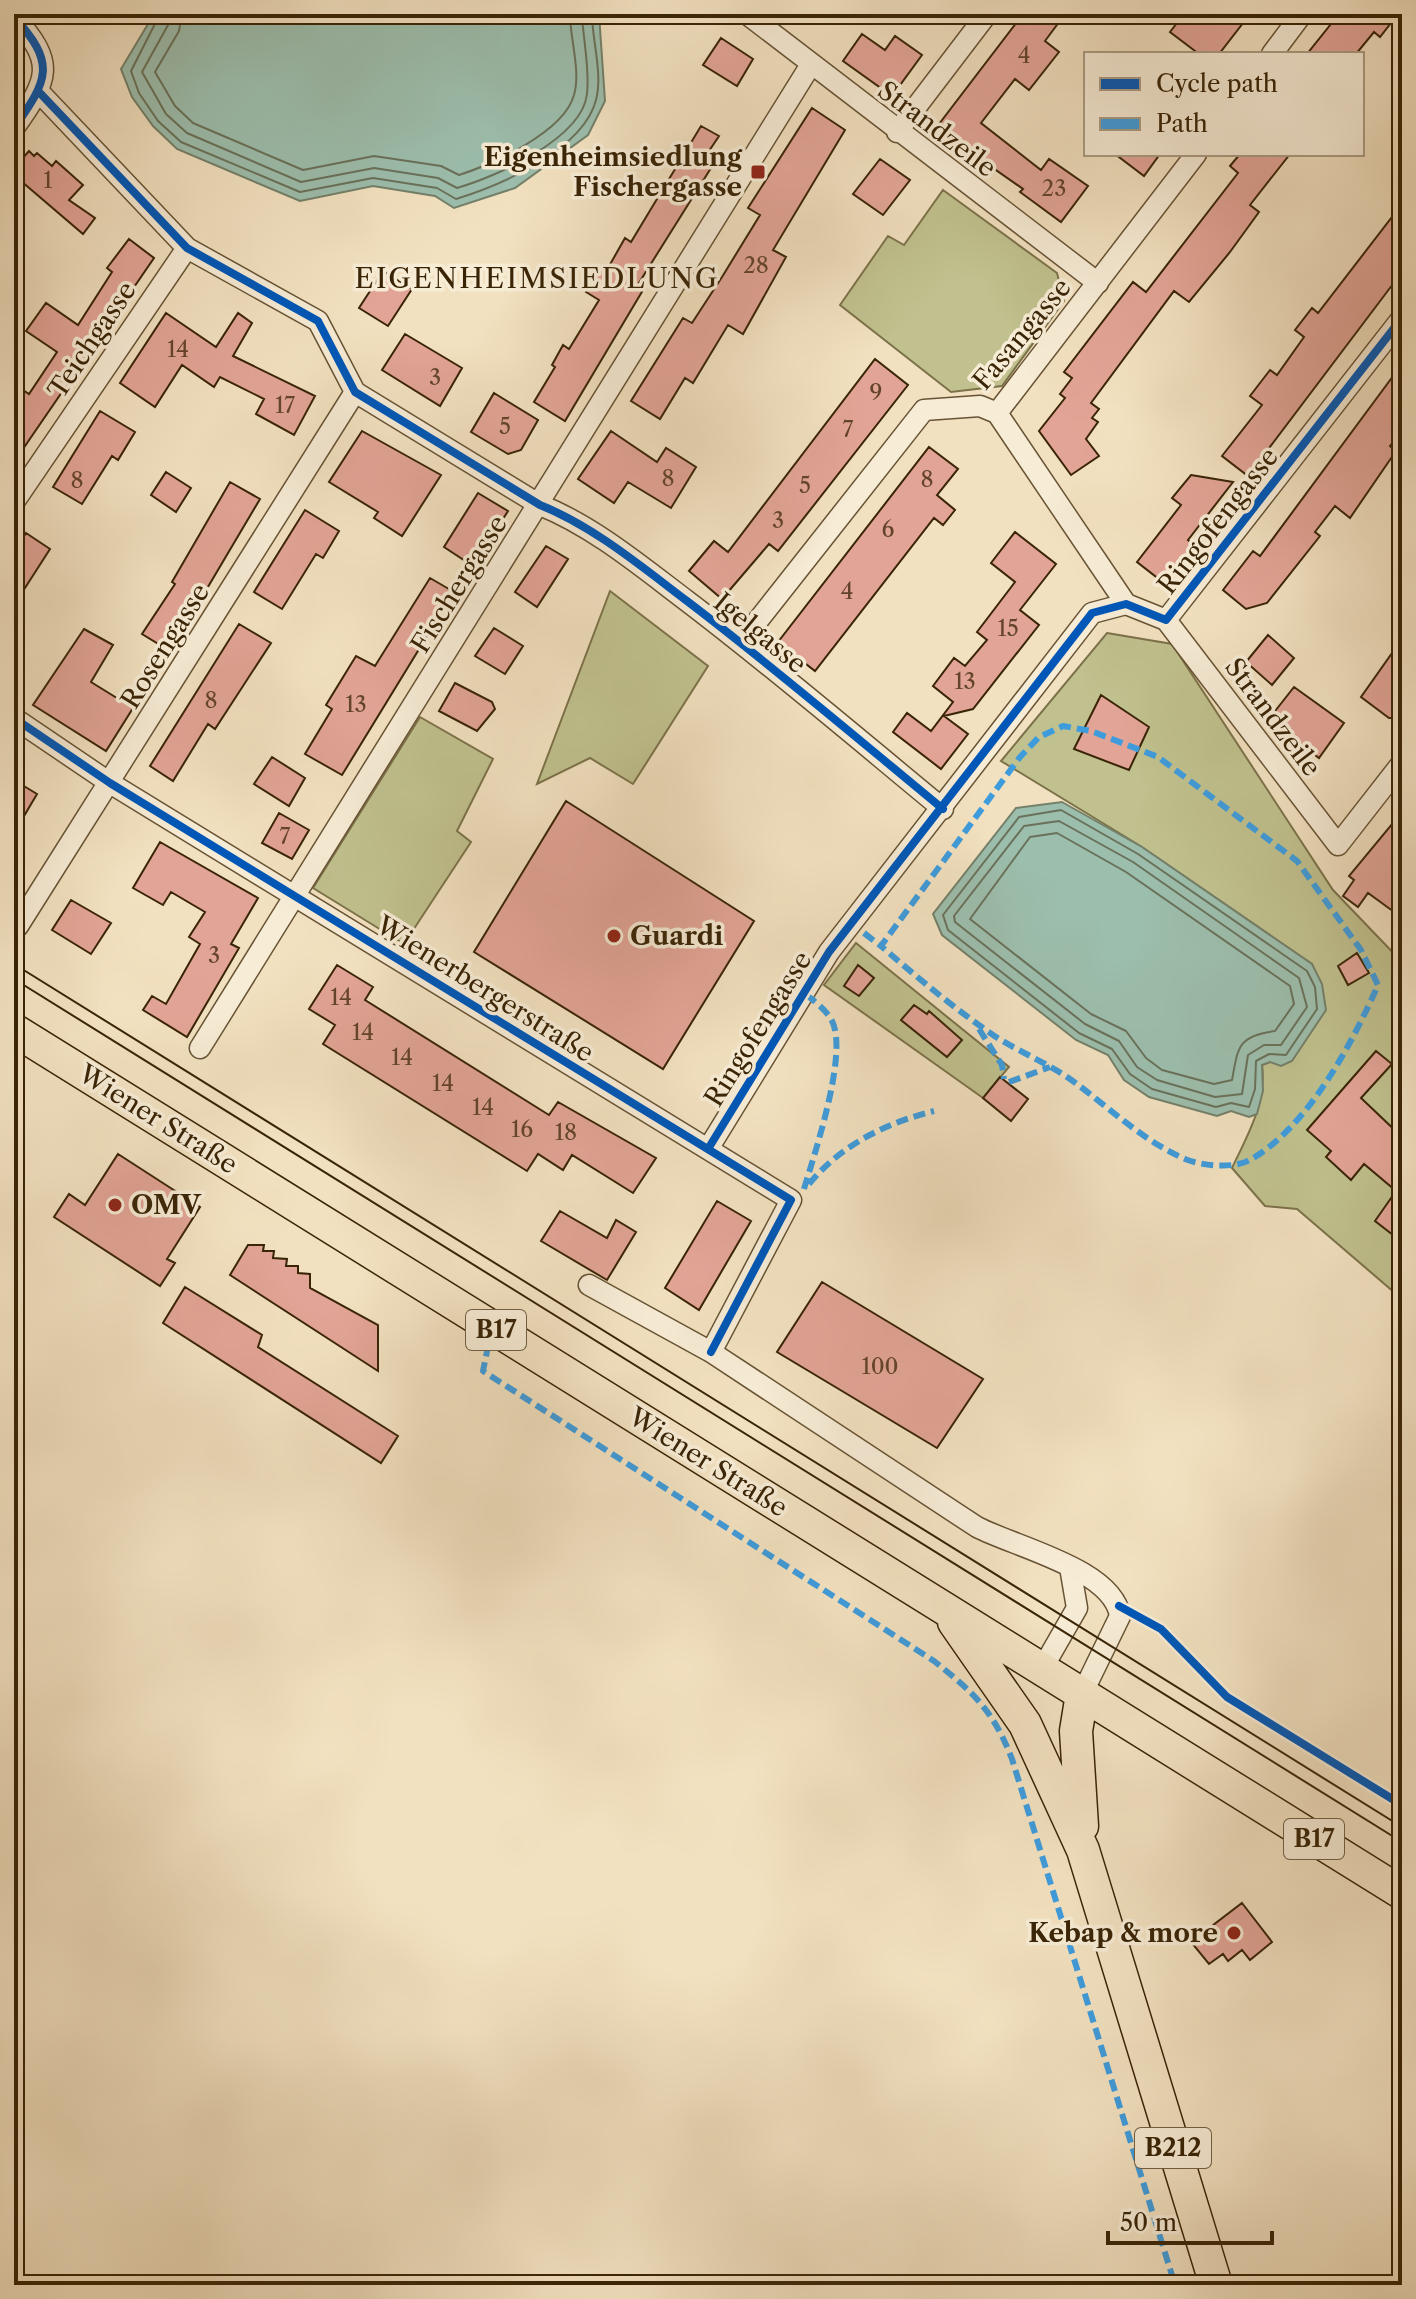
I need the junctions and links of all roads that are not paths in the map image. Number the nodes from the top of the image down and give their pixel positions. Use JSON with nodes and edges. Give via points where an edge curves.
{"nodes":[{"id":1,"x":747,"y":14,"type":"edge"},
{"id":2,"x":987,"y":14,"type":"edge"},
{"id":3,"x":1302,"y":14,"type":"edge"},
{"id":4,"x":14,"y":17,"type":"edge"},
{"id":5,"x":1274,"y":52,"type":"edge"},
{"id":6,"x":810,"y":66,"type":"junction"},
{"id":7,"x":39,"y":92,"type":"junction"},
{"id":8,"x":14,"y":128,"type":"edge"},
{"id":9,"x":897,"y":132,"type":"junction"},
{"id":10,"x":1194,"y":156,"type":"edge"},
{"id":11,"x":187,"y":248,"type":"junction"},
{"id":12,"x":1098,"y":283,"type":"junction"},
{"id":13,"x":1402,"y":318,"type":"edge"},
{"id":14,"x":355,"y":392,"type":"junction"},
{"id":15,"x":997,"y":413,"type":"junction"},
{"id":16,"x":14,"y":502,"type":"edge"},
{"id":17,"x":540,"y":505,"type":"junction"},
{"id":18,"x":1126,"y":604,"type":"junction"},
{"id":19,"x":1166,"y":620,"type":"junction"},
{"id":20,"x":741,"y":642,"type":"junction"},
{"id":21,"x":14,"y":718,"type":"edge"},
{"id":22,"x":1402,"y":763,"type":"edge"},
{"id":23,"x":110,"y":783,"type":"junction"},
{"id":24,"x":943,"y":809,"type":"junction"},
{"id":25,"x":293,"y":895,"type":"junction"},
{"id":26,"x":16,"y":927,"type":"edge"},
{"id":27,"x":14,"y":1030,"type":"edge"},
{"id":28,"x":200,"y":1048,"type":"dead end"},
{"id":29,"x":708,"y":1149,"type":"junction"},
{"id":30,"x":589,"y":1285,"type":"dead end"},
{"id":31,"x":711,"y":1352,"type":"junction"},
{"id":32,"x":1070,"y":1567,"type":"junction"},
{"id":33,"x":945,"y":1610,"type":"junction"},
{"id":34,"x":1042,"y":1669,"type":"junction"},
{"id":35,"x":1082,"y":1694,"type":"junction"},
{"id":36,"x":1083,"y":1850,"type":"junction"},
{"id":37,"x":1402,"y":1893,"type":"edge"},
{"id":38,"x":1216,"y":2285,"type":"edge"}],
"edges":[{"from":1,"to":6,"type":"street","name":"Strandzeile"},
{"from":2,"to":9,"type":"street"},
{"from":3,"to":5,"type":"street"},
{"from":4,"to":7,"type":"street","via":[[42,50]]},
{"from":6,"to":9,"type":"street","name":"Strandzeile"},
{"from":6,"to":17,"type":"street","name":"Fischergasse"},
{"from":7,"to":8,"type":"street"},
{"from":7,"to":11,"type":"street"},
{"from":9,"to":12,"type":"street","name":"Strandzeile"},
{"from":10,"to":12,"type":"street","name":"Fasangasse"},
{"from":11,"to":14,"type":"street","via":[[318,321]]},
{"from":11,"to":16,"type":"street","name":"Teichgasse"},
{"from":12,"to":15,"type":"street","name":"Fasangasse"},
{"from":13,"to":19,"type":"street","name":"Ringofengasse"},
{"from":14,"to":17,"type":"street","name":"Igelgasse"},
{"from":14,"to":23,"type":"street","name":"Rosengasse"},
{"from":15,"to":18,"type":"street"},
{"from":15,"to":20,"type":"street","name":"Fasangasse","via":[[980,406],[924,410]]},
{"from":17,"to":20,"type":"street","name":"Igelgasse","via":[[655,576]]},
{"from":17,"to":25,"type":"street","name":"Fischergasse"},
{"from":18,"to":19,"type":"street","name":"Ringofengasse"},
{"from":18,"to":24,"type":"street","name":"Ringofengasse","via":[[1092,613]]},
{"from":19,"to":22,"type":"street","name":"Strandzeile","via":[[1338,845]]},
{"from":20,"to":24,"type":"street","name":"Igelgasse"},
{"from":21,"to":23,"type":"street","name":"Wienerbergerstraße"},
{"from":23,"to":25,"type":"street","name":"Wienerbergerstraße"},
{"from":23,"to":26,"type":"street","name":"Rosengasse"},
{"from":24,"to":29,"type":"street","name":"Ringofengasse","via":[[829,952]]},
{"from":25,"to":28,"type":"street","name":"Fischergasse"},
{"from":25,"to":29,"type":"street","name":"Wienerbergerstraße"},
{"from":27,"to":33,"type":"main road","name":"Wiener Straße","number":"B17"},
{"from":29,"to":31,"type":"street","name":"Wienerbergerstraße","via":[[791,1200]]},
{"from":30,"to":31,"type":"street"},
{"from":31,"to":32,"type":"street","via":[[977,1527]]},
{"from":32,"to":34,"type":"street","via":[[1077,1608]]},
{"from":32,"to":35,"type":"street","via":[[1103,1587],[1119,1606],[1120,1616]]},
{"from":33,"to":34,"type":"main road","name":"Wiener Straße","number":"B17"},
{"from":33,"to":36,"type":"main road","number":"B212","via":[[1025,1724]]},
{"from":34,"to":35,"type":"main road","name":"Wiener Straße","number":"B17"},
{"from":35,"to":36,"type":"main road","number":"B212","via":[[1076,1731]]},
{"from":35,"to":37,"type":"main road","name":"Wiener Straße","number":"B17"},
{"from":36,"to":38,"type":"main road","number":"B212"}]}
